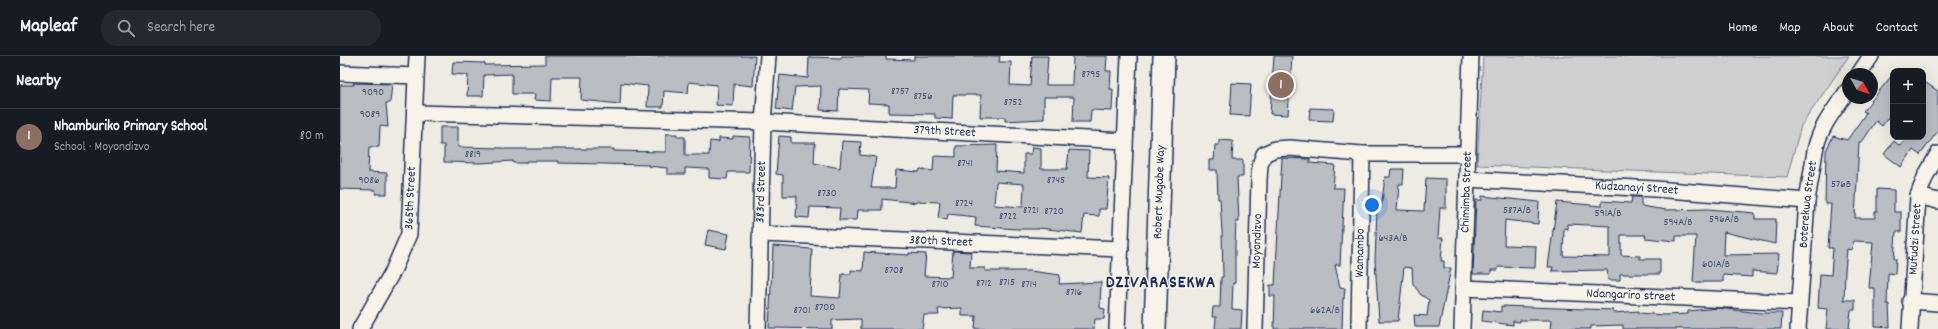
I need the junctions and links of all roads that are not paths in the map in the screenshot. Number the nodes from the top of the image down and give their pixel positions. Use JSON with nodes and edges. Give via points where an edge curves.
{"nodes":[{"id":1,"x":418,"y":56,"type":"edge"},
{"id":2,"x":768,"y":56,"type":"edge"},
{"id":3,"x":1129,"y":56,"type":"edge"},
{"id":4,"x":1164,"y":56,"type":"edge"},
{"id":5,"x":1471,"y":56,"type":"edge"},
{"id":6,"x":1872,"y":56,"type":"edge"},
{"id":7,"x":1863,"y":68,"type":"edge"},
{"id":8,"x":340,"y":72,"type":"edge"},
{"id":9,"x":416,"y":76,"type":"junction"},
{"id":10,"x":1842,"y":99,"type":"edge"},
{"id":11,"x":414,"y":113,"type":"junction"},
{"id":12,"x":763,"y":122,"type":"junction"},
{"id":13,"x":1125,"y":142,"type":"junction"},
{"id":14,"x":1362,"y":154,"type":"junction"},
{"id":15,"x":1467,"y":154,"type":"junction"},
{"id":16,"x":1938,"y":154,"type":"edge"},
{"id":17,"x":1467,"y":179,"type":"junction"},
{"id":18,"x":1918,"y":196,"type":"junction"},
{"id":19,"x":1807,"y":201,"type":"junction"},
{"id":20,"x":1938,"y":201,"type":"edge"},
{"id":21,"x":760,"y":234,"type":"junction"},
{"id":22,"x":1121,"y":249,"type":"junction"},
{"id":23,"x":1463,"y":288,"type":"junction"},
{"id":24,"x":1910,"y":301,"type":"junction"},
{"id":25,"x":1799,"y":303,"type":"junction"},
{"id":26,"x":1938,"y":303,"type":"edge"},
{"id":27,"x":360,"y":329,"type":"edge"},
{"id":28,"x":758,"y":329,"type":"edge"},
{"id":29,"x":1117,"y":329,"type":"edge"},
{"id":30,"x":1155,"y":329,"type":"edge"},
{"id":31,"x":1255,"y":329,"type":"edge"},
{"id":32,"x":1359,"y":329,"type":"edge"},
{"id":33,"x":1462,"y":329,"type":"edge"},
{"id":34,"x":1798,"y":329,"type":"edge"},
{"id":35,"x":1910,"y":329,"type":"edge"}],
"edges":[{"from":1,"to":9,"type":"street","name":"365th Street"},
{"from":2,"to":12,"type":"street","name":"383rd Street"},
{"from":3,"to":13,"type":"street"},
{"from":4,"to":30,"type":"street","name":"Robert Mugabe Way"},
{"from":5,"to":15,"type":"street","name":"Chimimba Street"},
{"from":6,"to":7,"type":"street"},
{"from":8,"to":9,"type":"street"},
{"from":9,"to":11,"type":"street","name":"365th Street"},
{"from":10,"to":19,"type":"street","name":"Boterekwa Street","via":[[1816,143]]},
{"from":11,"to":12,"type":"street","name":"379th Street"},
{"from":11,"to":27,"type":"street","name":"365th Street","via":[[408,234],[393,272]]},
{"from":12,"to":13,"type":"street","name":"379th Street"},
{"from":12,"to":21,"type":"street","name":"383rd Street"},
{"from":13,"to":22,"type":"street"},
{"from":14,"to":15,"type":"street"},
{"from":14,"to":31,"type":"street","name":"Moyondizvo","via":[[1288,148],[1275,149],[1264,154],[1259,179]]},
{"from":14,"to":32,"type":"street","name":"Wamambo"},
{"from":15,"to":17,"type":"street","name":"Chimimba Street"},
{"from":16,"to":18,"type":"street","name":"Mufudzi Street"},
{"from":17,"to":19,"type":"street","name":"Kudzanayi Street","via":[[1655,189]]},
{"from":17,"to":23,"type":"street","name":"Chimimba Street"},
{"from":18,"to":20,"type":"street"},
{"from":18,"to":24,"type":"street","name":"Mufudzi Street"},
{"from":19,"to":25,"type":"street","name":"Boterekwa Street"},
{"from":21,"to":22,"type":"street","name":"380th Street"},
{"from":21,"to":28,"type":"street","name":"383rd Street"},
{"from":22,"to":29,"type":"street"},
{"from":23,"to":25,"type":"street","name":"Ndangariro street"},
{"from":23,"to":33,"type":"street","name":"Chimimba Street"},
{"from":24,"to":26,"type":"street"},
{"from":24,"to":35,"type":"street","name":"Mufudzi Street"},
{"from":25,"to":34,"type":"street","name":"Boterekwa Street"}]}
